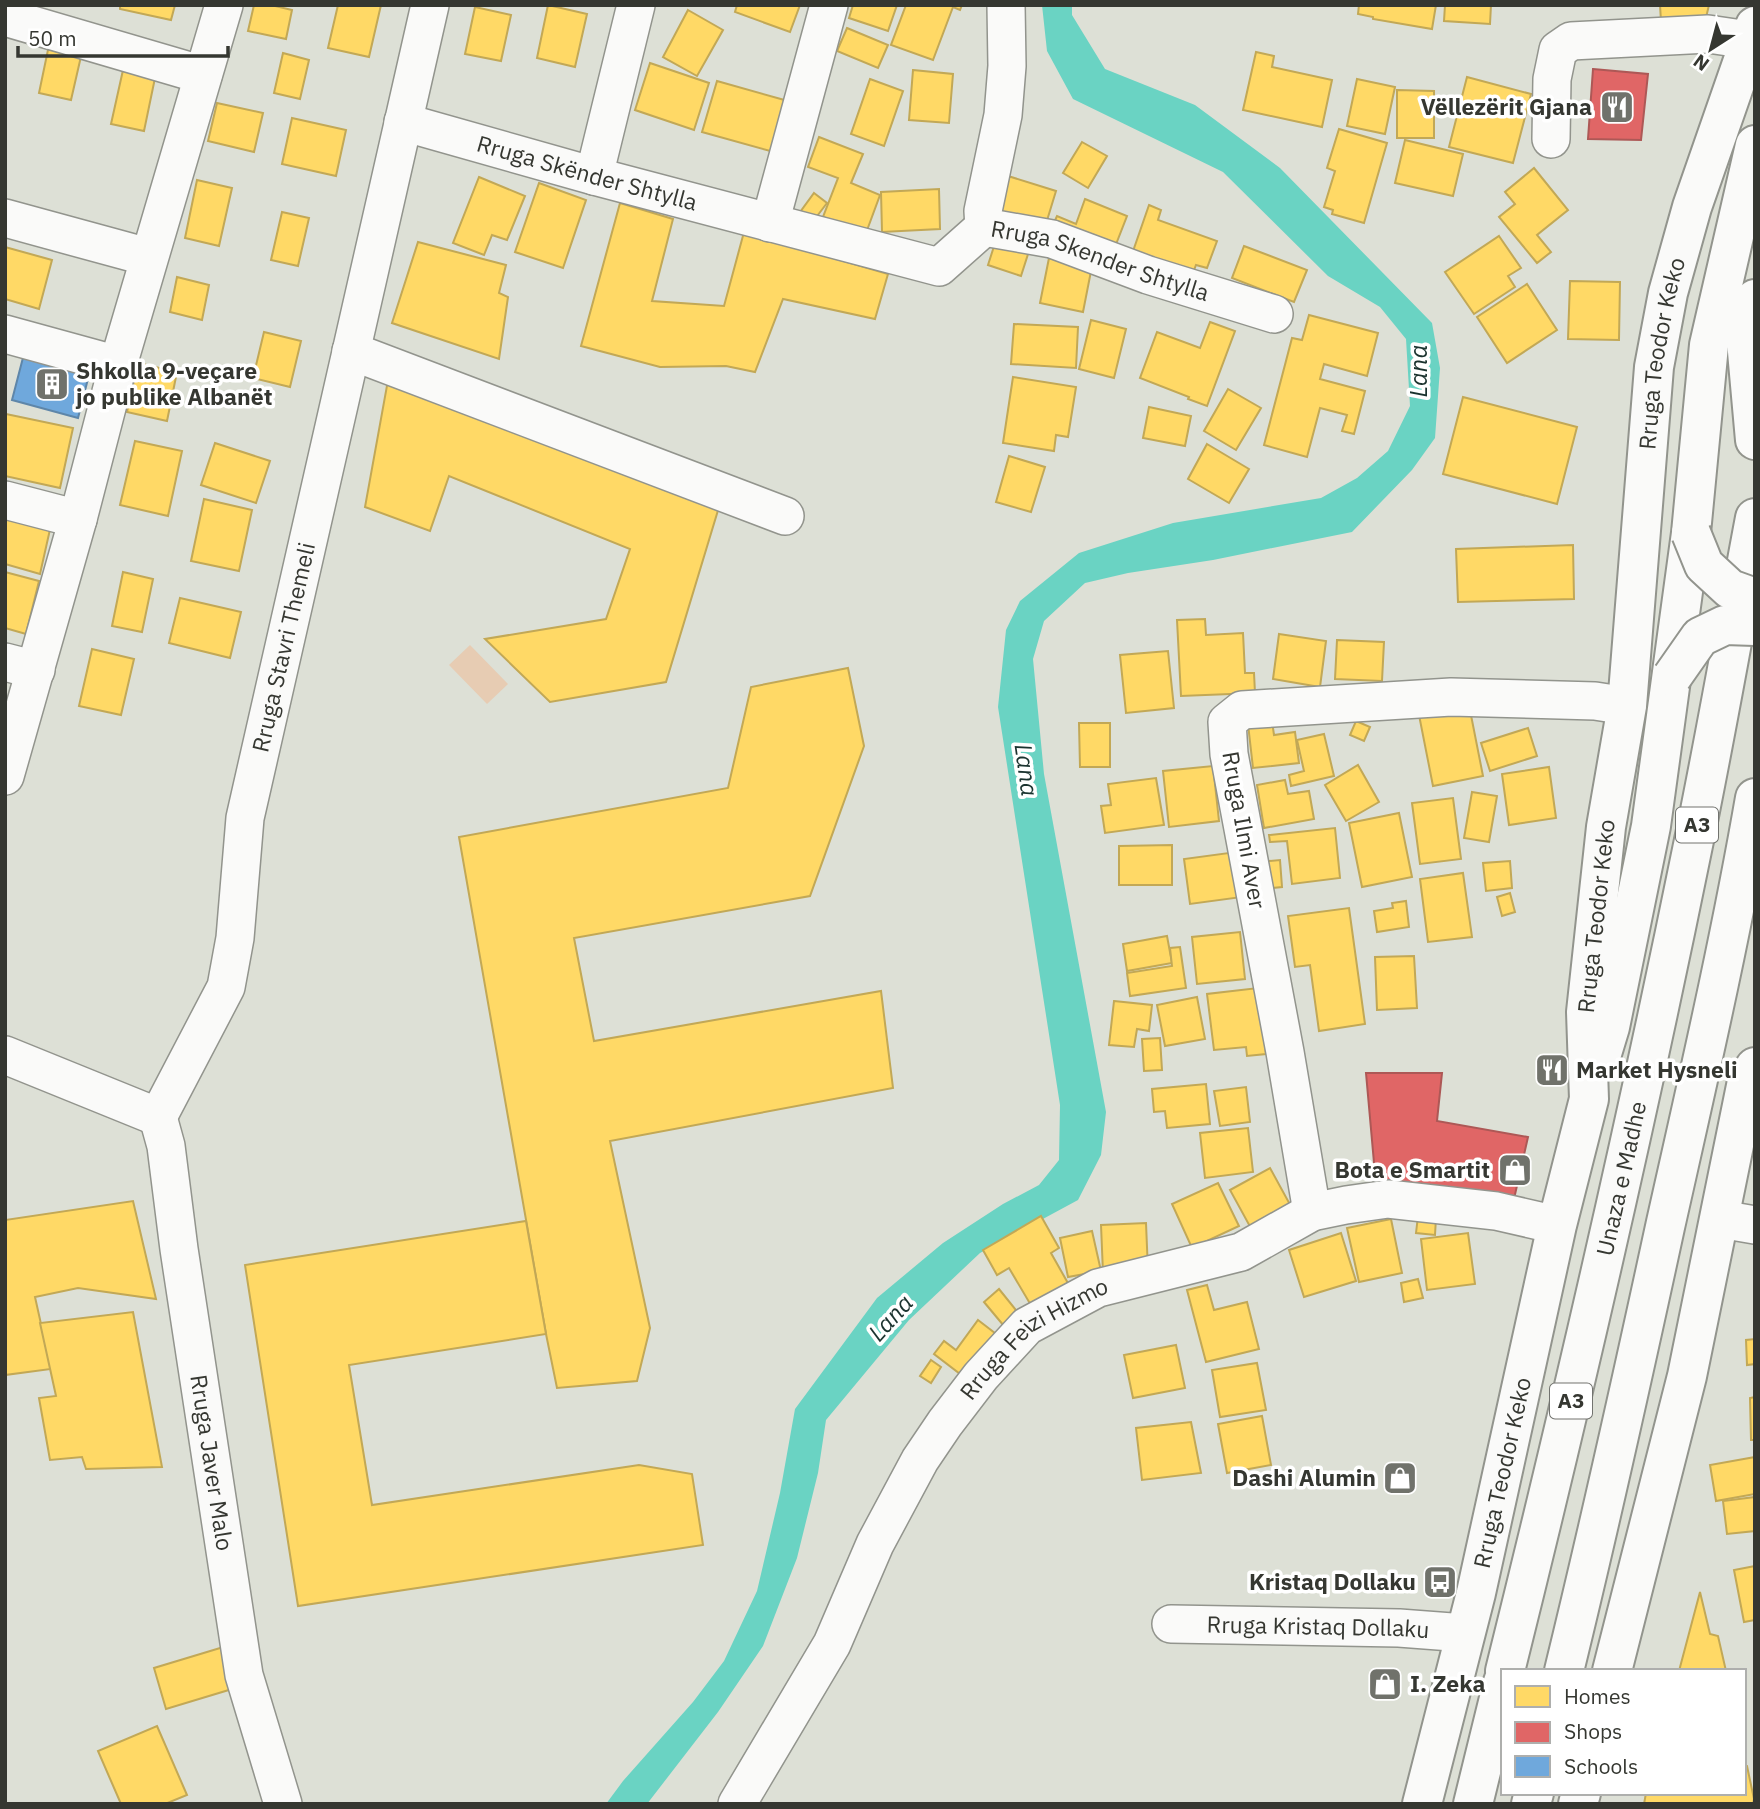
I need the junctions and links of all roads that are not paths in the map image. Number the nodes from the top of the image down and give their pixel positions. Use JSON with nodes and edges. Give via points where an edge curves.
{"nodes":[{"id":1,"x":224,"y":5,"type":"edge"},
{"id":2,"x":430,"y":5,"type":"edge"},
{"id":3,"x":636,"y":5,"type":"edge"},
{"id":4,"x":829,"y":5,"type":"edge"},
{"id":5,"x":1006,"y":5,"type":"edge"},
{"id":6,"x":5,"y":17,"type":"edge"},
{"id":7,"x":1652,"y":20,"type":"edge"},
{"id":8,"x":1752,"y":33,"type":"edge"},
{"id":9,"x":203,"y":75,"type":"junction"},
{"id":10,"x":402,"y":122,"type":"junction"},
{"id":11,"x":1551,"y":139,"type":"dead end"},
{"id":12,"x":1755,"y":145,"type":"edge"},
{"id":13,"x":594,"y":176,"type":"junction"},
{"id":14,"x":5,"y":218,"type":"edge"},
{"id":15,"x":770,"y":223,"type":"junction"},
{"id":16,"x":984,"y":227,"type":"junction"},
{"id":17,"x":148,"y":257,"type":"junction"},
{"id":18,"x":939,"y":267,"type":"joint"},
{"id":19,"x":1755,"y":299,"type":"edge"},
{"id":20,"x":1274,"y":314,"type":"dead end"},
{"id":21,"x":5,"y":334,"type":"edge"},
{"id":22,"x":351,"y":351,"type":"junction"},
{"id":23,"x":118,"y":365,"type":"junction"},
{"id":24,"x":1755,"y":440,"type":"edge"},
{"id":25,"x":5,"y":500,"type":"edge"},
{"id":26,"x":785,"y":516,"type":"dead end"},
{"id":27,"x":1755,"y":518,"type":"edge"},
{"id":28,"x":78,"y":519,"type":"junction"},
{"id":29,"x":1692,"y":533,"type":"junction"},
{"id":30,"x":1755,"y":598,"type":"edge"},
{"id":31,"x":1755,"y":626,"type":"edge"},
{"id":32,"x":21,"y":666,"type":"edge"},
{"id":33,"x":1672,"y":677,"type":"junction"},
{"id":34,"x":1627,"y":706,"type":"junction"},
{"id":35,"x":5,"y":776,"type":"edge"},
{"id":36,"x":1755,"y":797,"type":"edge"},
{"id":37,"x":1755,"y":1044,"type":"edge"},
{"id":38,"x":5,"y":1055,"type":"edge"},
{"id":39,"x":1751,"y":1074,"type":"edge"},
{"id":40,"x":1589,"y":1099,"type":"junction"},
{"id":41,"x":158,"y":1118,"type":"junction"},
{"id":42,"x":1312,"y":1212,"type":"junction"},
{"id":43,"x":1737,"y":1222,"type":"edge"},
{"id":44,"x":1557,"y":1225,"type":"junction"},
{"id":45,"x":1171,"y":1624,"type":"dead end"},
{"id":46,"x":1465,"y":1633,"type":"junction"},
{"id":47,"x":1506,"y":1669,"type":"edge"},
{"id":48,"x":1564,"y":1669,"type":"edge"},
{"id":49,"x":1613,"y":1669,"type":"edge"},
{"id":50,"x":1501,"y":1690,"type":"edge"},
{"id":51,"x":283,"y":1804,"type":"edge"},
{"id":52,"x":737,"y":1804,"type":"edge"},
{"id":53,"x":1422,"y":1804,"type":"edge"},
{"id":54,"x":1473,"y":1804,"type":"edge"}],
"edges":[{"from":1,"to":9,"type":"street"},
{"from":2,"to":10,"type":"street","name":"Rruga Stavri Themeli"},
{"from":3,"to":13,"type":"street"},
{"from":4,"to":15,"type":"street"},
{"from":5,"to":16,"type":"street","via":[[1003,116],[983,211]]},
{"from":6,"to":9,"type":"street"},
{"from":7,"to":8,"type":"street","via":[[1708,34]]},
{"from":7,"to":11,"type":"street","via":[[1571,41],[1558,50],[1552,79]]},
{"from":8,"to":34,"type":"main road","name":"Rruga Teodor Keko","via":[[1692,207],[1654,367]]},
{"from":9,"to":17,"type":"street"},
{"from":10,"to":13,"type":"street","name":"Rruga Skënder Shtylla"},
{"from":10,"to":22,"type":"street","name":"Rruga Stavri Themeli"},
{"from":12,"to":29,"type":"main road","via":[[1709,345]]},
{"from":13,"to":15,"type":"street","name":"Rruga Skënder Shtylla"},
{"from":14,"to":17,"type":"street"},
{"from":15,"to":18,"type":"street","name":"Rruga Skënder Shtylla"},
{"from":16,"to":18,"type":"street","name":"Rruga Skender Shtylla"},
{"from":16,"to":20,"type":"street","name":"Rruga Skender Shtylla","via":[[1052,239]]},
{"from":17,"to":23,"type":"street"},
{"from":19,"to":24,"type":"main road","via":[[1746,340]]},
{"from":21,"to":23,"type":"street"},
{"from":22,"to":26,"type":"street"},
{"from":22,"to":41,"type":"street","name":"Rruga Stavri Themeli","via":[[245,818],[226,987]]},
{"from":23,"to":28,"type":"street"},
{"from":25,"to":28,"type":"street"},
{"from":27,"to":47,"type":"main road","name":"Unaza e Madhe","number":"A3","via":[[1693,848],[1635,1117]]},
{"from":28,"to":32,"type":"street"},
{"from":29,"to":30,"type":"main road","bridge":true,"via":[[1704,565],[1730,589]]},
{"from":29,"to":33,"type":"main road","bridge":true},
{"from":31,"to":33,"type":"main road","bridge":true,"via":[[1725,625],[1700,637]]},
{"from":32,"to":35,"type":"street"},
{"from":33,"to":40,"type":"main road","via":[[1651,826],[1610,1027]]},
{"from":34,"to":40,"type":"main road","name":"Rruga Teodor Keko","via":[[1606,827],[1586,1012]]},
{"from":34,"to":42,"type":"street","name":"Rruga Ilmi Aver","via":[[1451,697],[1242,710],[1227,722]]},
{"from":36,"to":48,"type":"main road","number":"A3","via":[[1696,1090]]},
{"from":37,"to":39,"type":"main road"},
{"from":38,"to":41,"type":"street"},
{"from":39,"to":43,"type":"main road"},
{"from":40,"to":44,"type":"main road","name":"Rruga Teodor Keko"},
{"from":41,"to":51,"type":"street","name":"Rruga Javer Malo","via":[[166,1146],[244,1675]]},
{"from":42,"to":44,"type":"street","name":"Rruga Feizi Hizmo","via":[[1388,1199],[1496,1211]]},
{"from":42,"to":52,"type":"street","name":"Rruga Feizi Hizmo","via":[[1241,1252],[1098,1288],[1027,1326],[981,1376],[920,1460],[875,1544],[832,1644]]},
{"from":43,"to":49,"type":"main road","via":[[1687,1376]]},
{"from":44,"to":46,"type":"main road","name":"Rruga Teodor Keko"},
{"from":45,"to":46,"type":"street","name":"Rruga Kristaq Dollaku"},
{"from":46,"to":53,"type":"main road","name":"Rruga Teodor Keko"},
{"from":50,"to":54,"type":"main road"}]}
